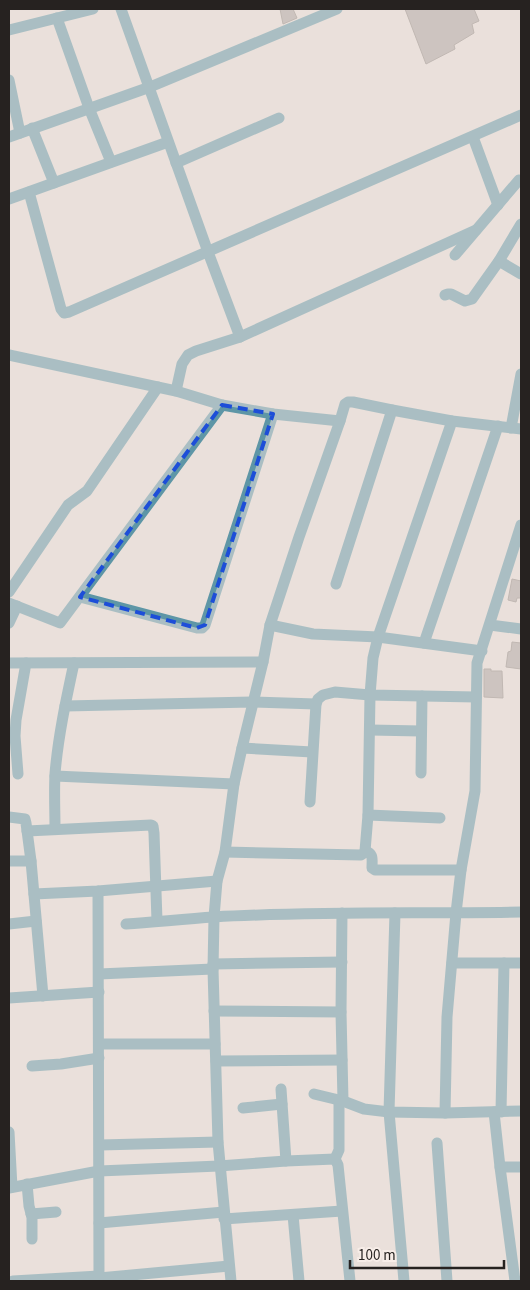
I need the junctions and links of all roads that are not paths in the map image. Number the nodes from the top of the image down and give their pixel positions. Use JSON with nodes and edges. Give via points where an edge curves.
{"nodes":[{"id":1,"x":93,"y":9,"type":"edge"},
{"id":2,"x":122,"y":9,"type":"edge"},
{"id":3,"x":337,"y":9,"type":"edge"},
{"id":4,"x":57,"y":18,"type":"junction"},
{"id":5,"x":9,"y":30,"type":"edge"},
{"id":6,"x":9,"y":80,"type":"edge"},
{"id":7,"x":150,"y":87,"type":"junction"},
{"id":8,"x":89,"y":108,"type":"junction"},
{"id":9,"x":521,"y":116,"type":"edge"},
{"id":10,"x":278,"y":118,"type":"dead end"},
{"id":11,"x":32,"y":128,"type":"junction"},
{"id":12,"x":20,"y":133,"type":"junction"},
{"id":13,"x":9,"y":137,"type":"edge"},
{"id":14,"x":472,"y":137,"type":"junction"},
{"id":15,"x":168,"y":142,"type":"junction"},
{"id":16,"x":111,"y":162,"type":"junction"},
{"id":17,"x":176,"y":163,"type":"junction"},
{"id":18,"x":519,"y":180,"type":"dead end"},
{"id":19,"x":54,"y":183,"type":"junction"},
{"id":20,"x":29,"y":192,"type":"junction"},
{"id":21,"x":9,"y":199,"type":"edge"},
{"id":22,"x":498,"y":205,"type":"junction"},
{"id":23,"x":521,"y":224,"type":"edge"},
{"id":24,"x":476,"y":230,"type":"junction"},
{"id":25,"x":208,"y":252,"type":"junction"},
{"id":26,"x":455,"y":255,"type":"dead end"},
{"id":27,"x":499,"y":261,"type":"junction"},
{"id":28,"x":521,"y":274,"type":"edge"},
{"id":29,"x":445,"y":295,"type":"dead end"},
{"id":30,"x":240,"y":336,"type":"junction"},
{"id":31,"x":9,"y":355,"type":"edge"},
{"id":32,"x":521,"y":374,"type":"edge"},
{"id":33,"x":158,"y":387,"type":"junction"},
{"id":34,"x":176,"y":391,"type":"junction"},
{"id":35,"x":222,"y":405,"type":"junction"},
{"id":36,"x":392,"y":410,"type":"junction"},
{"id":37,"x":273,"y":414,"type":"junction"},
{"id":38,"x":340,"y":421,"type":"junction"},
{"id":39,"x":452,"y":421,"type":"junction"},
{"id":40,"x":498,"y":426,"type":"junction"},
{"id":41,"x":516,"y":429,"type":"edge"},
{"id":42,"x":521,"y":529,"type":"edge"},
{"id":43,"x":336,"y":584,"type":"dead end"},
{"id":44,"x":9,"y":592,"type":"edge"},
{"id":45,"x":80,"y":597,"type":"junction"},
{"id":46,"x":13,"y":604,"type":"edge"},
{"id":47,"x":9,"y":623,"type":"edge"},
{"id":48,"x":270,"y":625,"type":"junction"},
{"id":49,"x":490,"y":625,"type":"junction"},
{"id":50,"x":521,"y":629,"type":"edge"},
{"id":51,"x":378,"y":636,"type":"junction"},
{"id":52,"x":424,"y":643,"type":"junction"},
{"id":53,"x":482,"y":651,"type":"junction"},
{"id":54,"x":263,"y":662,"type":"junction"},
{"id":55,"x":9,"y":663,"type":"edge"},
{"id":56,"x":26,"y":663,"type":"junction"},
{"id":57,"x":74,"y":663,"type":"junction"},
{"id":58,"x":370,"y":695,"type":"junction"},
{"id":59,"x":422,"y":696,"type":"junction"},
{"id":60,"x":476,"y":697,"type":"junction"},
{"id":61,"x":252,"y":702,"type":"junction"},
{"id":62,"x":316,"y":704,"type":"junction"},
{"id":63,"x":65,"y":706,"type":"junction"},
{"id":64,"x":370,"y":730,"type":"junction"},
{"id":65,"x":422,"y":731,"type":"junction"},
{"id":66,"x":242,"y":748,"type":"junction"},
{"id":67,"x":312,"y":752,"type":"junction"},
{"id":68,"x":421,"y":773,"type":"dead end"},
{"id":69,"x":18,"y":774,"type":"dead end"},
{"id":70,"x":55,"y":776,"type":"junction"},
{"id":71,"x":234,"y":784,"type":"junction"},
{"id":72,"x":310,"y":802,"type":"dead end"},
{"id":73,"x":368,"y":815,"type":"junction"},
{"id":74,"x":9,"y":817,"type":"edge"},
{"id":75,"x":440,"y":818,"type":"dead end"},
{"id":76,"x":55,"y":829,"type":"junction"},
{"id":77,"x":27,"y":831,"type":"junction"},
{"id":78,"x":365,"y":850,"type":"junction"},
{"id":79,"x":225,"y":852,"type":"junction"},
{"id":80,"x":9,"y":861,"type":"edge"},
{"id":81,"x":31,"y":861,"type":"junction"},
{"id":82,"x":462,"y":870,"type":"junction"},
{"id":83,"x":217,"y":881,"type":"junction"},
{"id":84,"x":156,"y":886,"type":"junction"},
{"id":85,"x":98,"y":891,"type":"junction"},
{"id":86,"x":34,"y":894,"type":"junction"},
{"id":87,"x":521,"y":912,"type":"edge"},
{"id":88,"x":395,"y":913,"type":"junction"},
{"id":89,"x":456,"y":913,"type":"junction"},
{"id":90,"x":342,"y":914,"type":"junction"},
{"id":91,"x":214,"y":917,"type":"junction"},
{"id":92,"x":36,"y":921,"type":"junction"},
{"id":93,"x":157,"y":921,"type":"junction"},
{"id":94,"x":9,"y":924,"type":"edge"},
{"id":95,"x":126,"y":924,"type":"dead end"},
{"id":96,"x":342,"y":962,"type":"junction"},
{"id":97,"x":521,"y":962,"type":"edge"},
{"id":98,"x":452,"y":963,"type":"junction"},
{"id":99,"x":504,"y":963,"type":"junction"},
{"id":100,"x":213,"y":966,"type":"junction"},
{"id":101,"x":99,"y":974,"type":"junction"},
{"id":102,"x":99,"y":992,"type":"junction"},
{"id":103,"x":44,"y":996,"type":"junction"},
{"id":104,"x":9,"y":998,"type":"edge"},
{"id":105,"x":214,"y":1011,"type":"junction"},
{"id":106,"x":341,"y":1012,"type":"junction"},
{"id":107,"x":99,"y":1044,"type":"junction"},
{"id":108,"x":215,"y":1044,"type":"junction"},
{"id":109,"x":99,"y":1058,"type":"junction"},
{"id":110,"x":342,"y":1060,"type":"junction"},
{"id":111,"x":216,"y":1061,"type":"junction"},
{"id":112,"x":32,"y":1066,"type":"dead end"},
{"id":113,"x":281,"y":1089,"type":"dead end"},
{"id":114,"x":314,"y":1094,"type":"dead end"},
{"id":115,"x":341,"y":1101,"type":"junction"},
{"id":116,"x":282,"y":1104,"type":"junction"},
{"id":117,"x":243,"y":1108,"type":"dead end"},
{"id":118,"x":521,"y":1111,"type":"edge"},
{"id":119,"x":390,"y":1112,"type":"junction"},
{"id":120,"x":498,"y":1112,"type":"junction"},
{"id":121,"x":445,"y":1113,"type":"junction"},
{"id":122,"x":9,"y":1132,"type":"edge"},
{"id":123,"x":218,"y":1142,"type":"junction"},
{"id":124,"x":437,"y":1143,"type":"dead end"},
{"id":125,"x":100,"y":1145,"type":"junction"},
{"id":126,"x":335,"y":1159,"type":"junction"},
{"id":127,"x":286,"y":1161,"type":"junction"},
{"id":128,"x":219,"y":1166,"type":"junction"},
{"id":129,"x":500,"y":1167,"type":"junction"},
{"id":130,"x":521,"y":1167,"type":"edge"},
{"id":131,"x":100,"y":1171,"type":"junction"},
{"id":132,"x":27,"y":1184,"type":"junction"},
{"id":133,"x":10,"y":1188,"type":"edge"},
{"id":134,"x":342,"y":1211,"type":"junction"},
{"id":135,"x":56,"y":1212,"type":"dead end"},
{"id":136,"x":31,"y":1214,"type":"junction"},
{"id":137,"x":224,"y":1215,"type":"junction"},
{"id":138,"x":293,"y":1215,"type":"junction"},
{"id":139,"x":99,"y":1223,"type":"junction"},
{"id":140,"x":32,"y":1239,"type":"dead end"},
{"id":141,"x":521,"y":1264,"type":"edge"},
{"id":142,"x":229,"y":1266,"type":"junction"},
{"id":143,"x":99,"y":1279,"type":"edge"},
{"id":144,"x":13,"y":1281,"type":"edge"},
{"id":145,"x":231,"y":1281,"type":"edge"},
{"id":146,"x":299,"y":1281,"type":"edge"},
{"id":147,"x":350,"y":1281,"type":"edge"},
{"id":148,"x":404,"y":1281,"type":"edge"},
{"id":149,"x":446,"y":1281,"type":"edge"},
{"id":150,"x":515,"y":1281,"type":"edge"}],
"edges":[{"from":1,"to":4,"type":"street"},
{"from":2,"to":7,"type":"street"},
{"from":3,"to":7,"type":"street"},
{"from":4,"to":5,"type":"street"},
{"from":4,"to":8,"type":"street"},
{"from":6,"to":12,"type":"street"},
{"from":7,"to":8,"type":"street"},
{"from":7,"to":15,"type":"street"},
{"from":8,"to":11,"type":"street"},
{"from":8,"to":16,"type":"street"},
{"from":9,"to":14,"type":"street"},
{"from":10,"to":17,"type":"street"},
{"from":11,"to":12,"type":"street"},
{"from":11,"to":19,"type":"street"},
{"from":12,"to":13,"type":"street"},
{"from":14,"to":22,"type":"street"},
{"from":14,"to":25,"type":"street"},
{"from":15,"to":16,"type":"street"},
{"from":15,"to":17,"type":"street"},
{"from":16,"to":19,"type":"street"},
{"from":17,"to":25,"type":"street"},
{"from":18,"to":22,"type":"street"},
{"from":19,"to":20,"type":"street"},
{"from":20,"to":21,"type":"street"},
{"from":20,"to":25,"type":"street","via":[[64,312]]},
{"from":22,"to":24,"type":"street"},
{"from":23,"to":27,"type":"street"},
{"from":24,"to":26,"type":"street"},
{"from":24,"to":30,"type":"street"},
{"from":25,"to":30,"type":"street"},
{"from":27,"to":28,"type":"street"},
{"from":27,"to":29,"type":"street","via":[[472,299],[465,301],[451,294]]},
{"from":30,"to":34,"type":"street","via":[[188,355],[182,364]]},
{"from":31,"to":33,"type":"street"},
{"from":32,"to":41,"type":"street"},
{"from":33,"to":34,"type":"street"},
{"from":33,"to":44,"type":"street","via":[[87,491],[68,505]]},
{"from":34,"to":35,"type":"street"},
{"from":35,"to":37,"type":"street"},
{"from":35,"to":45,"type":"street"},
{"from":36,"to":38,"type":"street","via":[[348,402]]},
{"from":36,"to":39,"type":"street"},
{"from":36,"to":43,"type":"street"},
{"from":37,"to":38,"type":"street"},
{"from":37,"to":45,"type":"street","via":[[202,628]]},
{"from":38,"to":48,"type":"street"},
{"from":39,"to":40,"type":"street"},
{"from":39,"to":51,"type":"street"},
{"from":40,"to":41,"type":"street"},
{"from":40,"to":52,"type":"street"},
{"from":42,"to":49,"type":"street"},
{"from":45,"to":46,"type":"street","via":[[60,623]]},
{"from":46,"to":47,"type":"street"},
{"from":48,"to":51,"type":"street","via":[[313,634]]},
{"from":48,"to":54,"type":"street"},
{"from":49,"to":50,"type":"street"},
{"from":49,"to":53,"type":"street"},
{"from":51,"to":52,"type":"street"},
{"from":51,"to":58,"type":"street"},
{"from":52,"to":53,"type":"street"},
{"from":53,"to":60,"type":"street","via":[[477,663]]},
{"from":54,"to":57,"type":"street"},
{"from":54,"to":61,"type":"street"},
{"from":55,"to":56,"type":"street"},
{"from":56,"to":57,"type":"street"},
{"from":56,"to":69,"type":"street","via":[[16,720]]},
{"from":57,"to":63,"type":"street"},
{"from":58,"to":59,"type":"street"},
{"from":58,"to":62,"type":"street","via":[[335,692],[323,695]]},
{"from":58,"to":64,"type":"street"},
{"from":59,"to":60,"type":"street"},
{"from":59,"to":65,"type":"street"},
{"from":60,"to":82,"type":"street","via":[[475,792]]},
{"from":61,"to":62,"type":"street"},
{"from":61,"to":63,"type":"street"},
{"from":61,"to":66,"type":"street"},
{"from":62,"to":67,"type":"street"},
{"from":63,"to":70,"type":"street"},
{"from":64,"to":65,"type":"street"},
{"from":64,"to":73,"type":"street"},
{"from":65,"to":68,"type":"street"},
{"from":66,"to":67,"type":"street"},
{"from":66,"to":71,"type":"street"},
{"from":67,"to":72,"type":"street"},
{"from":70,"to":71,"type":"street"},
{"from":70,"to":76,"type":"street"},
{"from":71,"to":79,"type":"street"},
{"from":73,"to":75,"type":"street"},
{"from":73,"to":78,"type":"street"},
{"from":74,"to":77,"type":"street","via":[[25,819]]},
{"from":76,"to":77,"type":"street"},
{"from":76,"to":84,"type":"street","via":[[153,826]]},
{"from":77,"to":81,"type":"street"},
{"from":78,"to":79,"type":"street","via":[[361,855]]},
{"from":78,"to":82,"type":"street","via":[[372,854],[374,870]]},
{"from":79,"to":83,"type":"street"},
{"from":80,"to":81,"type":"street"},
{"from":81,"to":86,"type":"street"},
{"from":82,"to":89,"type":"street"},
{"from":83,"to":84,"type":"street"},
{"from":83,"to":91,"type":"street"},
{"from":84,"to":85,"type":"street"},
{"from":84,"to":93,"type":"street"},
{"from":85,"to":86,"type":"street"},
{"from":85,"to":101,"type":"street"},
{"from":86,"to":92,"type":"street"},
{"from":87,"to":89,"type":"street"},
{"from":88,"to":89,"type":"street"},
{"from":88,"to":90,"type":"street"},
{"from":88,"to":119,"type":"street"},
{"from":89,"to":98,"type":"street"},
{"from":90,"to":91,"type":"street"},
{"from":90,"to":96,"type":"street"},
{"from":91,"to":93,"type":"street"},
{"from":91,"to":100,"type":"street"},
{"from":92,"to":94,"type":"street"},
{"from":92,"to":103,"type":"street"},
{"from":93,"to":95,"type":"street"},
{"from":96,"to":100,"type":"street"},
{"from":96,"to":106,"type":"street"},
{"from":97,"to":99,"type":"street"},
{"from":98,"to":99,"type":"street"},
{"from":98,"to":121,"type":"street"},
{"from":99,"to":120,"type":"street"},
{"from":100,"to":101,"type":"street"},
{"from":100,"to":105,"type":"street"},
{"from":101,"to":102,"type":"street"},
{"from":102,"to":103,"type":"street"},
{"from":102,"to":107,"type":"street"},
{"from":103,"to":104,"type":"street"},
{"from":105,"to":106,"type":"street"},
{"from":105,"to":108,"type":"street"},
{"from":106,"to":110,"type":"street"},
{"from":107,"to":108,"type":"street"},
{"from":107,"to":109,"type":"street"},
{"from":108,"to":111,"type":"street"},
{"from":109,"to":112,"type":"street"},
{"from":109,"to":125,"type":"street"},
{"from":110,"to":111,"type":"street"},
{"from":110,"to":115,"type":"street"},
{"from":111,"to":123,"type":"street"},
{"from":113,"to":116,"type":"street"},
{"from":114,"to":115,"type":"street"},
{"from":115,"to":119,"type":"street","via":[[364,1109]]},
{"from":115,"to":126,"type":"street","via":[[340,1150]]},
{"from":116,"to":117,"type":"street"},
{"from":116,"to":127,"type":"street"},
{"from":118,"to":120,"type":"street"},
{"from":119,"to":121,"type":"street"},
{"from":119,"to":148,"type":"street"},
{"from":120,"to":121,"type":"street"},
{"from":120,"to":129,"type":"street"},
{"from":122,"to":133,"type":"street"},
{"from":123,"to":125,"type":"street"},
{"from":123,"to":128,"type":"street"},
{"from":124,"to":149,"type":"street"},
{"from":125,"to":131,"type":"street"},
{"from":126,"to":127,"type":"street"},
{"from":126,"to":134,"type":"street"},
{"from":127,"to":128,"type":"street"},
{"from":128,"to":131,"type":"street"},
{"from":128,"to":137,"type":"street"},
{"from":129,"to":130,"type":"street"},
{"from":129,"to":150,"type":"street"},
{"from":131,"to":132,"type":"street"},
{"from":131,"to":139,"type":"street"},
{"from":132,"to":133,"type":"street"},
{"from":132,"to":136,"type":"street"},
{"from":134,"to":138,"type":"street"},
{"from":134,"to":147,"type":"street"},
{"from":135,"to":136,"type":"street"},
{"from":136,"to":140,"type":"street"},
{"from":137,"to":138,"type":"street"},
{"from":137,"to":139,"type":"street"},
{"from":137,"to":142,"type":"street"},
{"from":138,"to":146,"type":"street"},
{"from":139,"to":143,"type":"street"},
{"from":141,"to":150,"type":"street"},
{"from":142,"to":143,"type":"street"},
{"from":142,"to":145,"type":"street"},
{"from":143,"to":144,"type":"street"}]}
